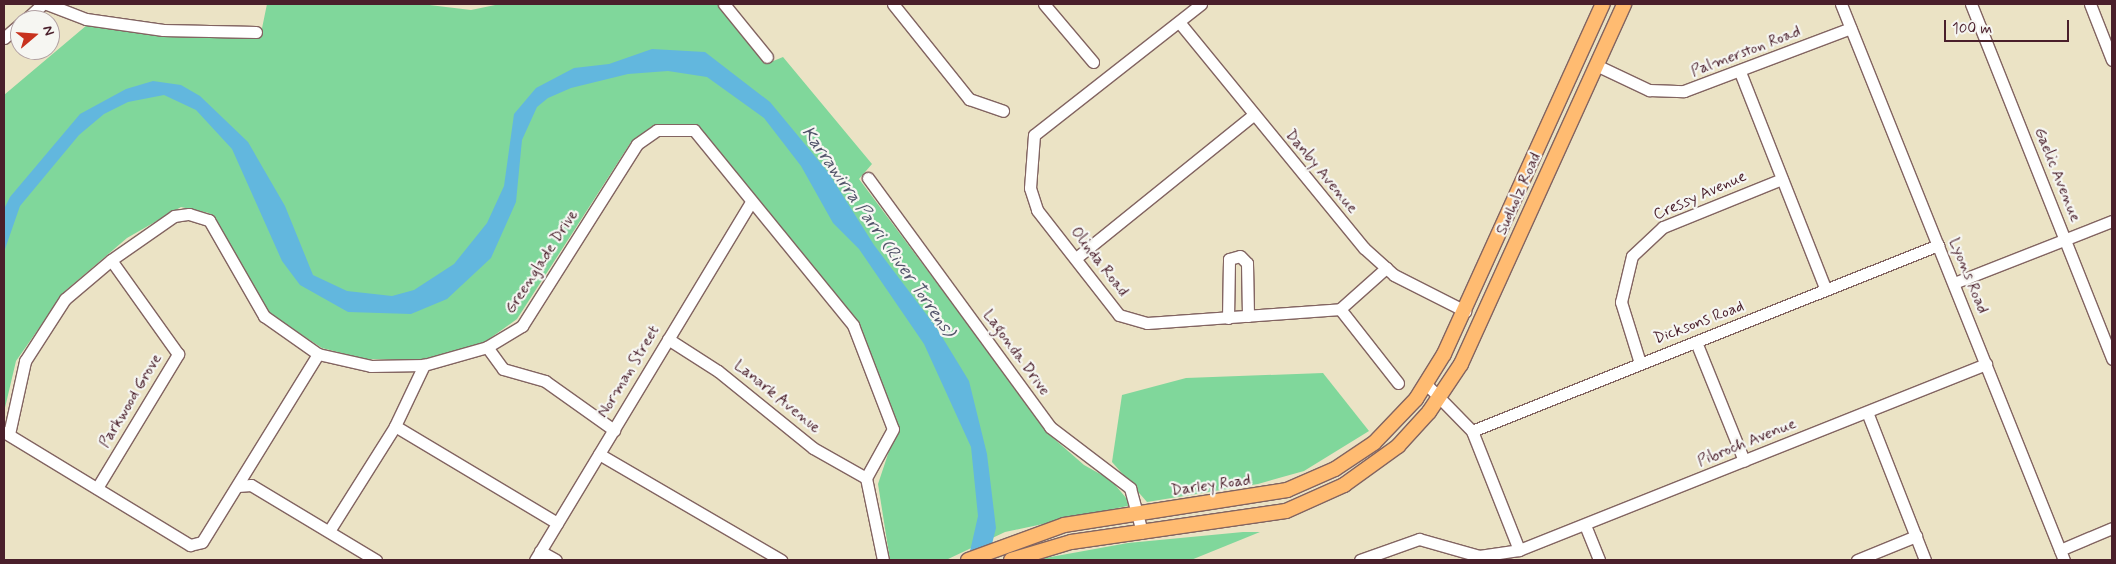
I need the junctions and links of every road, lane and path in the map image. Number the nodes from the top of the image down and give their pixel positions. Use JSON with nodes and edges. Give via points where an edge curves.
{"nodes":[{"id":1,"x":47,"y":4,"type":"edge"},
{"id":2,"x":724,"y":4,"type":"edge"},
{"id":3,"x":892,"y":4,"type":"edge"},
{"id":4,"x":1044,"y":4,"type":"edge"},
{"id":5,"x":1201,"y":4,"type":"edge"},
{"id":6,"x":1603,"y":4,"type":"edge"},
{"id":7,"x":1624,"y":4,"type":"edge"},
{"id":8,"x":1841,"y":4,"type":"edge"},
{"id":9,"x":1971,"y":4,"type":"edge"},
{"id":10,"x":2090,"y":4,"type":"edge"},
{"id":11,"x":1179,"y":22,"type":"junction"},
{"id":12,"x":1851,"y":28,"type":"junction"},
{"id":13,"x":256,"y":32,"type":"dead end"},
{"id":14,"x":767,"y":57,"type":"dead end"},
{"id":15,"x":2112,"y":60,"type":"edge"},
{"id":16,"x":1093,"y":62,"type":"dead end"},
{"id":17,"x":1596,"y":65,"type":"junction"},
{"id":18,"x":1740,"y":72,"type":"junction"},
{"id":19,"x":1003,"y":111,"type":"dead end"},
{"id":20,"x":1252,"y":116,"type":"junction"},
{"id":21,"x":1547,"y":128,"type":"junction"},
{"id":22,"x":1564,"y":136,"type":"junction"},
{"id":23,"x":868,"y":178,"type":"dead end"},
{"id":24,"x":1782,"y":179,"type":"junction"},
{"id":25,"x":752,"y":202,"type":"junction"},
{"id":26,"x":2112,"y":221,"type":"edge"},
{"id":27,"x":2065,"y":240,"type":"junction"},
{"id":28,"x":1938,"y":245,"type":"junction"},
{"id":29,"x":1076,"y":258,"type":"junction"},
{"id":30,"x":111,"y":260,"type":"junction"},
{"id":31,"x":1386,"y":268,"type":"junction"},
{"id":32,"x":1954,"y":283,"type":"junction"},
{"id":33,"x":1826,"y":290,"type":"junction"},
{"id":34,"x":1340,"y":309,"type":"junction"},
{"id":35,"x":1465,"y":311,"type":"junction"},
{"id":36,"x":1248,"y":316,"type":"junction"},
{"id":37,"x":1228,"y":318,"type":"junction"},
{"id":38,"x":1479,"y":323,"type":"junction"},
{"id":39,"x":668,"y":339,"type":"junction"},
{"id":40,"x":1696,"y":342,"type":"junction"},
{"id":41,"x":487,"y":347,"type":"junction"},
{"id":42,"x":318,"y":354,"type":"junction"},
{"id":43,"x":2112,"y":359,"type":"edge"},
{"id":44,"x":1640,"y":363,"type":"junction"},
{"id":45,"x":1986,"y":364,"type":"junction"},
{"id":46,"x":424,"y":365,"type":"junction"},
{"id":47,"x":1398,"y":382,"type":"dead end"},
{"id":48,"x":1427,"y":385,"type":"junction"},
{"id":49,"x":1440,"y":397,"type":"junction"},
{"id":50,"x":1867,"y":412,"type":"junction"},
{"id":51,"x":394,"y":426,"type":"junction"},
{"id":52,"x":614,"y":430,"type":"junction"},
{"id":53,"x":1472,"y":431,"type":"junction"},
{"id":54,"x":6,"y":433,"type":"edge"},
{"id":55,"x":599,"y":454,"type":"junction"},
{"id":56,"x":1744,"y":461,"type":"junction"},
{"id":57,"x":866,"y":478,"type":"junction"},
{"id":58,"x":238,"y":486,"type":"junction"},
{"id":59,"x":97,"y":488,"type":"junction"},
{"id":60,"x":1139,"y":514,"type":"junction"},
{"id":61,"x":557,"y":523,"type":"junction"},
{"id":62,"x":1585,"y":525,"type":"junction"},
{"id":63,"x":2112,"y":528,"type":"edge"},
{"id":64,"x":329,"y":531,"type":"junction"},
{"id":65,"x":1142,"y":532,"type":"junction"},
{"id":66,"x":1916,"y":536,"type":"junction"},
{"id":67,"x":1519,"y":550,"type":"junction"},
{"id":68,"x":2062,"y":555,"type":"edge"},
{"id":69,"x":538,"y":556,"type":"edge"},
{"id":70,"x":1479,"y":558,"type":"edge"},
{"id":71,"x":376,"y":560,"type":"edge"},
{"id":72,"x":556,"y":560,"type":"edge"},
{"id":73,"x":781,"y":560,"type":"edge"},
{"id":74,"x":883,"y":560,"type":"edge"},
{"id":75,"x":968,"y":560,"type":"edge"},
{"id":76,"x":1011,"y":560,"type":"edge"},
{"id":77,"x":1360,"y":560,"type":"edge"},
{"id":78,"x":1599,"y":560,"type":"edge"},
{"id":79,"x":1857,"y":560,"type":"edge"},
{"id":80,"x":1925,"y":560,"type":"edge"}],
"edges":[{"from":1,"to":13,"type":"street","via":[[105,22],[163,30]]},
{"from":2,"to":14,"type":"street"},
{"from":3,"to":19,"type":"street","via":[[969,98]]},
{"from":4,"to":16,"type":"street"},
{"from":5,"to":11,"type":"street"},
{"from":6,"to":21,"type":"main road","name":"Sudholz Road"},
{"from":7,"to":17,"type":"main road","name":"Sudholz Road"},
{"from":8,"to":12,"type":"street","name":"Lyons Road"},
{"from":9,"to":27,"type":"street","name":"Gaelic Avenue"},
{"from":10,"to":15,"type":"street"},
{"from":11,"to":20,"type":"street","name":"Danby Avenue"},
{"from":11,"to":29,"type":"street","name":"Olinda Road","via":[[1034,135],[1030,188],[1037,210]]},
{"from":12,"to":18,"type":"street","name":"Palmerston Road"},
{"from":12,"to":28,"type":"street","name":"Lyons Road"},
{"from":17,"to":18,"type":"street","name":"Palmerston Road","via":[[1660,92],[1696,89]]},
{"from":17,"to":22,"type":"main road","name":"Sudholz Road"},
{"from":18,"to":24,"type":"street"},
{"from":20,"to":29,"type":"street"},
{"from":20,"to":31,"type":"street","name":"Danby Avenue"},
{"from":21,"to":22,"type":"main road"},
{"from":21,"to":35,"type":"main road","name":"Sudholz Road"},
{"from":22,"to":38,"type":"main road","name":"Sudholz Road"},
{"from":23,"to":60,"type":"street","name":"Lagonda Drive","via":[[1050,427],[1086,458],[1123,480],[1134,494]]},
{"from":24,"to":33,"type":"street"},
{"from":24,"to":44,"type":"street","name":"Cressy Avenue","via":[[1664,227],[1632,256],[1621,302]]},
{"from":25,"to":39,"type":"street","name":"Norman Street"},
{"from":25,"to":41,"type":"street","name":"Greenglade Drive","via":[[721,157],[694,130],[657,130],[637,144],[522,326]]},
{"from":25,"to":57,"type":"street","name":"Greenglade Drive","via":[[853,325],[893,429]]},
{"from":26,"to":27,"type":"street"},
{"from":27,"to":32,"type":"street"},
{"from":27,"to":43,"type":"street","name":"Gaelic Avenue"},
{"from":28,"to":32,"type":"street","name":"Lyons Road"},
{"from":28,"to":33,"type":"street","name":"Dicksons Road"},
{"from":29,"to":37,"type":"street","name":"Olinda Road","via":[[1119,315],[1147,323]]},
{"from":30,"to":42,"type":"street","name":"Greenglade Drive","via":[[174,216],[189,214],[209,220],[264,316]]},
{"from":30,"to":54,"type":"street","name":"Greenglade Drive","via":[[74,290],[44,328],[25,361]]},
{"from":30,"to":59,"type":"street","name":"Parkwood Grove","via":[[178,354]]},
{"from":31,"to":34,"type":"street"},
{"from":31,"to":35,"type":"street","name":"Danby Avenue"},
{"from":32,"to":45,"type":"street","name":"Lyons Road"},
{"from":33,"to":40,"type":"street","name":"Dicksons Road"},
{"from":34,"to":36,"type":"street","name":"Olinda Road"},
{"from":34,"to":47,"type":"street"},
{"from":35,"to":38,"type":"main road"},
{"from":35,"to":48,"type":"main road","name":"Sudholz Road"},
{"from":36,"to":37,"type":"street","name":"Olinda Road"},
{"from":36,"to":37,"type":"street","via":[[1247,263],[1240,256],[1229,259]]},
{"from":38,"to":49,"type":"main road","name":"Sudholz Road"},
{"from":39,"to":52,"type":"street","name":"Norman Street"},
{"from":39,"to":57,"type":"street","name":"Lanark Avenue","via":[[718,371],[813,448]]},
{"from":40,"to":44,"type":"street","name":"Dicksons Road"},
{"from":40,"to":56,"type":"street"},
{"from":41,"to":46,"type":"street","name":"Greenglade Drive"},
{"from":41,"to":52,"type":"street","via":[[503,369],[545,381]]},
{"from":42,"to":46,"type":"street","name":"Greenglade Drive","via":[[371,366]]},
{"from":42,"to":58,"type":"street"},
{"from":44,"to":53,"type":"street","name":"Dicksons Road"},
{"from":45,"to":50,"type":"street","name":"Pibroch Avenue"},
{"from":45,"to":68,"type":"street","name":"Lyons Road"},
{"from":46,"to":51,"type":"street"},
{"from":48,"to":49,"type":"street"},
{"from":48,"to":60,"type":"main road","name":"Darley Road","via":[[1374,443],[1320,477],[1253,499]]},
{"from":49,"to":53,"type":"street"},
{"from":49,"to":65,"type":"main road","via":[[1386,456],[1320,498],[1266,516]]},
{"from":50,"to":56,"type":"street","name":"Pibroch Avenue"},
{"from":50,"to":66,"type":"street"},
{"from":51,"to":61,"type":"street"},
{"from":51,"to":64,"type":"street"},
{"from":52,"to":55,"type":"street","name":"Norman Street"},
{"from":53,"to":67,"type":"street"},
{"from":54,"to":59,"type":"street"},
{"from":55,"to":61,"type":"street","name":"Norman Street"},
{"from":55,"to":73,"type":"street"},
{"from":56,"to":62,"type":"street","name":"Pibroch Avenue"},
{"from":57,"to":74,"type":"street"},
{"from":58,"to":59,"type":"street","via":[[202,542],[190,545]]},
{"from":58,"to":64,"type":"street","via":[[250,484]]},
{"from":60,"to":65,"type":"street","name":"Lagonda Drive"},
{"from":60,"to":75,"type":"main road","name":"Darley Road","via":[[1064,525],[1009,542]]},
{"from":61,"to":69,"type":"street","name":"Norman Street"},
{"from":62,"to":67,"type":"street","name":"Pibroch Avenue"},
{"from":62,"to":78,"type":"street"},
{"from":63,"to":68,"type":"street"},
{"from":64,"to":71,"type":"street"},
{"from":65,"to":76,"type":"main road","via":[[1071,542]]},
{"from":66,"to":79,"type":"street"},
{"from":66,"to":80,"type":"street"},
{"from":67,"to":70,"type":"street","name":"Pibroch Avenue"},
{"from":69,"to":72,"type":"street"},
{"from":70,"to":77,"type":"street","via":[[1419,538]]}]}
